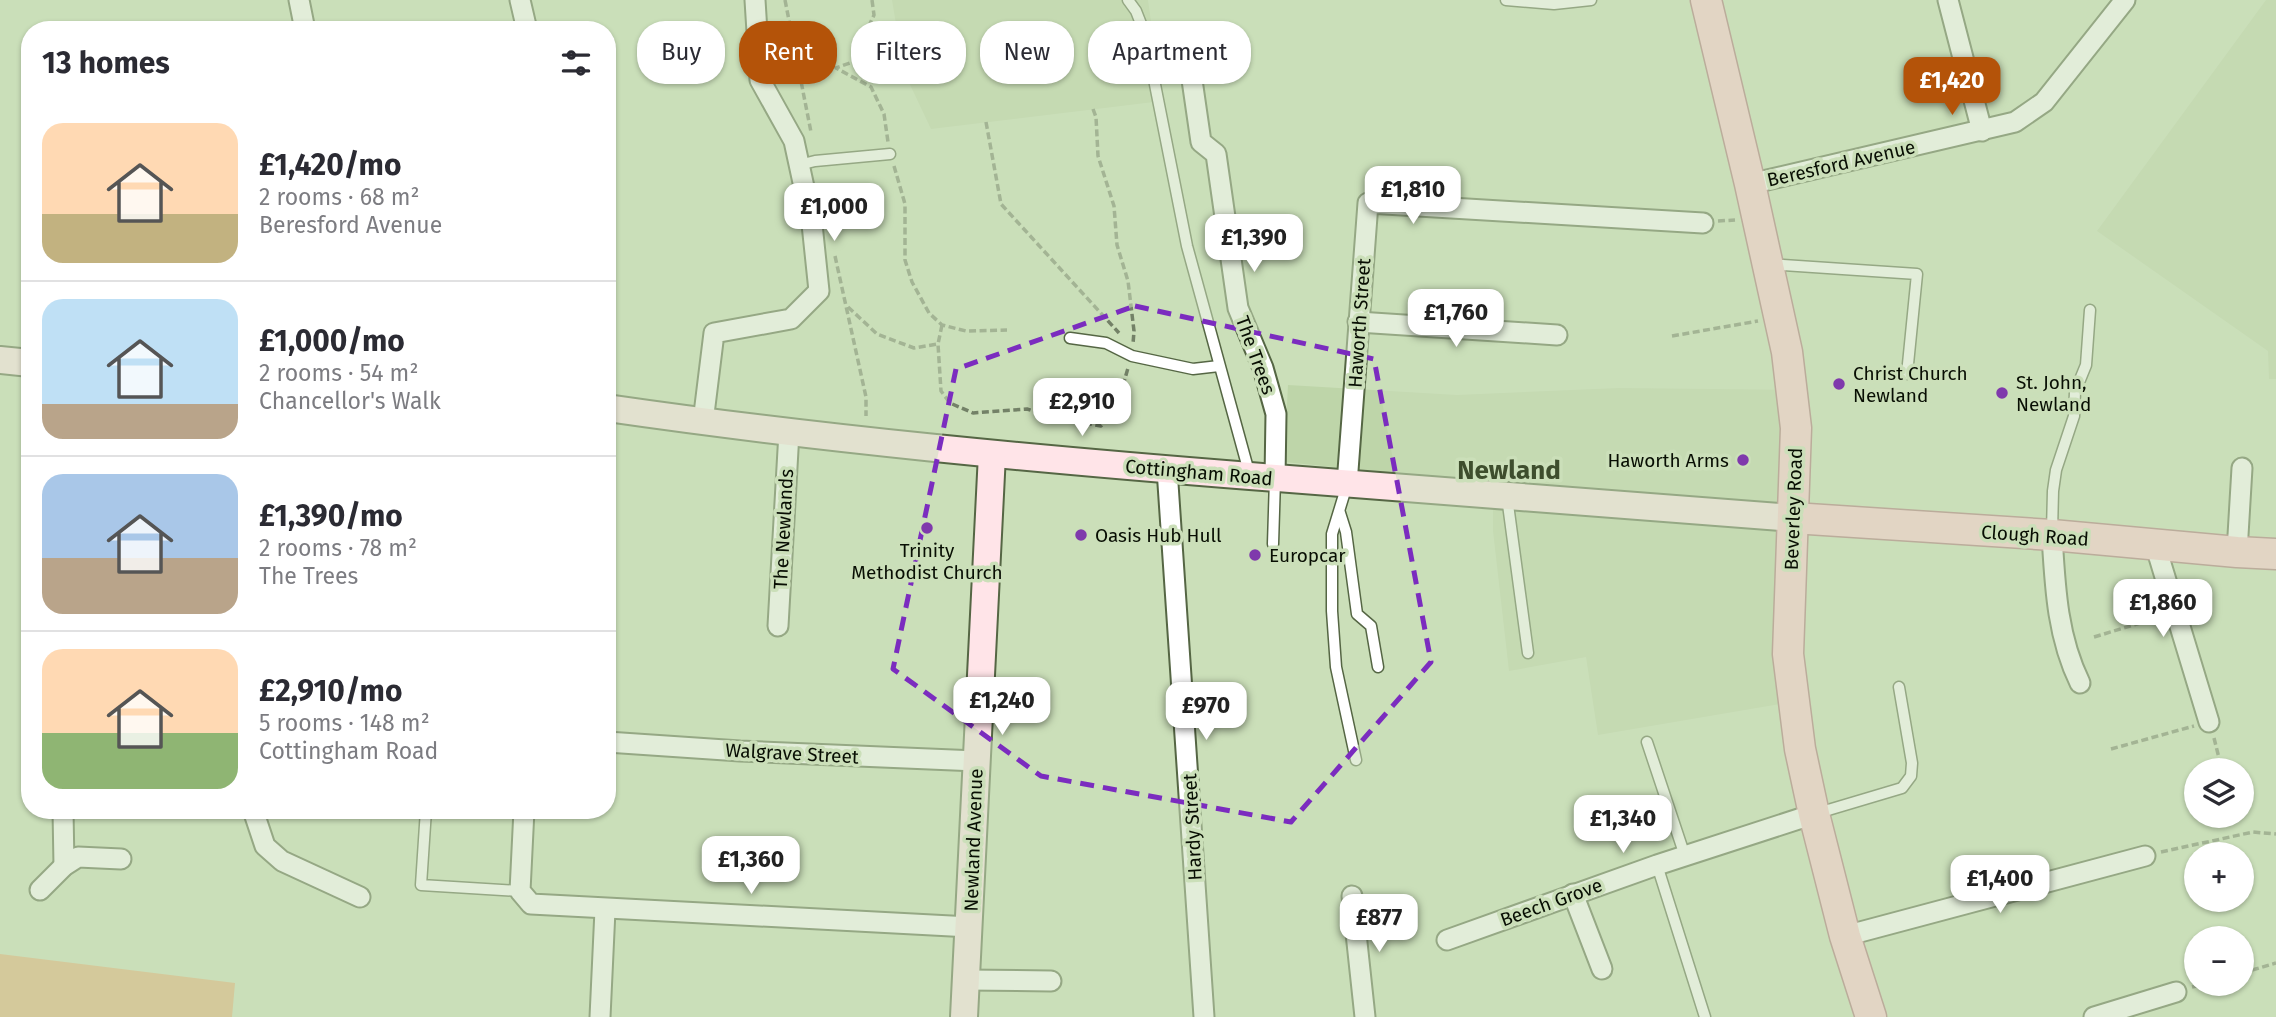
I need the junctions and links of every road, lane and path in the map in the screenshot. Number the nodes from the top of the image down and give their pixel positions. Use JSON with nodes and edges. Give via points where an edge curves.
{"nodes":[{"id":1,"x":299,"y":0,"type":"edge"},
{"id":2,"x":520,"y":0,"type":"edge"},
{"id":3,"x":755,"y":0,"type":"edge"},
{"id":4,"x":872,"y":0,"type":"edge"},
{"id":5,"x":1128,"y":0,"type":"edge"},
{"id":6,"x":1506,"y":0,"type":"edge"},
{"id":7,"x":1591,"y":0,"type":"edge"},
{"id":8,"x":1706,"y":0,"type":"edge"},
{"id":9,"x":1948,"y":0,"type":"edge"},
{"id":10,"x":2125,"y":0,"type":"edge"},
{"id":11,"x":303,"y":21,"type":"edge"},
{"id":12,"x":525,"y":21,"type":"edge"},
{"id":13,"x":1192,"y":84,"type":"edge"},
{"id":14,"x":1093,"y":109,"type":"dead end"},
{"id":15,"x":986,"y":122,"type":"dead end"},
{"id":16,"x":1982,"y":131,"type":"junction"},
{"id":17,"x":890,"y":154,"type":"junction"},
{"id":18,"x":799,"y":165,"type":"junction"},
{"id":19,"x":1750,"y":184,"type":"junction"},
{"id":20,"x":1758,"y":217,"type":"junction"},
{"id":21,"x":1703,"y":223,"type":"joint"},
{"id":22,"x":1769,"y":267,"type":"junction"},
{"id":23,"x":846,"y":305,"type":"dead end"},
{"id":24,"x":2090,"y":310,"type":"dead end"},
{"id":25,"x":1781,"y":317,"type":"junction"},
{"id":26,"x":1358,"y":322,"type":"junction"},
{"id":27,"x":942,"y":325,"type":"junction"},
{"id":28,"x":1007,"y":330,"type":"dead end"},
{"id":29,"x":1557,"y":335,"type":"dead end"},
{"id":30,"x":1672,"y":336,"type":"dead end"},
{"id":31,"x":1070,"y":338,"type":"dead end"},
{"id":32,"x":938,"y":344,"type":"junction"},
{"id":33,"x":1132,"y":356,"type":"junction"},
{"id":34,"x":0,"y":360,"type":"edge"},
{"id":35,"x":21,"y":362,"type":"edge"},
{"id":36,"x":1219,"y":366,"type":"junction"},
{"id":37,"x":1908,"y":374,"type":"dead end"},
{"id":38,"x":616,"y":409,"type":"edge"},
{"id":39,"x":702,"y":422,"type":"junction"},
{"id":40,"x":789,"y":432,"type":"junction"},
{"id":41,"x":992,"y":454,"type":"junction"},
{"id":42,"x":2242,"y":468,"type":"dead end"},
{"id":43,"x":1167,"y":469,"type":"junction"},
{"id":44,"x":1262,"y":477,"type":"junction"},
{"id":45,"x":1347,"y":484,"type":"junction"},
{"id":46,"x":1507,"y":497,"type":"junction"},
{"id":47,"x":1340,"y":513,"type":"junction"},
{"id":48,"x":1793,"y":518,"type":"junction"},
{"id":49,"x":2052,"y":535,"type":"junction"},
{"id":50,"x":1273,"y":544,"type":"dead end"},
{"id":51,"x":2155,"y":544,"type":"junction"},
{"id":52,"x":2237,"y":552,"type":"junction"},
{"id":53,"x":2276,"y":554,"type":"edge"},
{"id":54,"x":2175,"y":612,"type":"junction"},
{"id":55,"x":778,"y":626,"type":"dead end"},
{"id":56,"x":2094,"y":637,"type":"dead end"},
{"id":57,"x":1528,"y":653,"type":"dead end"},
{"id":58,"x":1378,"y":667,"type":"dead end"},
{"id":59,"x":2080,"y":683,"type":"dead end"},
{"id":60,"x":1899,"y":687,"type":"dead end"},
{"id":61,"x":2209,"y":722,"type":"junction"},
{"id":62,"x":1647,"y":742,"type":"dead end"},
{"id":63,"x":616,"y":743,"type":"edge"},
{"id":64,"x":2110,"y":749,"type":"dead end"},
{"id":65,"x":2219,"y":758,"type":"edge"},
{"id":66,"x":1356,"y":760,"type":"dead end"},
{"id":67,"x":977,"y":761,"type":"junction"},
{"id":68,"x":1814,"y":814,"type":"junction"},
{"id":69,"x":63,"y":819,"type":"edge"},
{"id":70,"x":256,"y":819,"type":"edge"},
{"id":71,"x":425,"y":819,"type":"edge"},
{"id":72,"x":524,"y":819,"type":"edge"},
{"id":73,"x":2276,"y":834,"type":"edge"},
{"id":74,"x":1685,"y":856,"type":"junction"},
{"id":75,"x":2145,"y":856,"type":"joint"},
{"id":76,"x":121,"y":859,"type":"dead end"},
{"id":77,"x":1657,"y":865,"type":"junction"},
{"id":78,"x":64,"y":866,"type":"junction"},
{"id":79,"x":40,"y":890,"type":"dead end"},
{"id":80,"x":1573,"y":894,"type":"junction"},
{"id":81,"x":1352,"y":896,"type":"dead end"},
{"id":82,"x":360,"y":897,"type":"dead end"},
{"id":83,"x":525,"y":898,"type":"junction"},
{"id":84,"x":605,"y":910,"type":"junction"},
{"id":85,"x":970,"y":927,"type":"junction"},
{"id":86,"x":1845,"y":936,"type":"junction"},
{"id":87,"x":1447,"y":940,"type":"dead end"},
{"id":88,"x":2276,"y":963,"type":"edge"},
{"id":89,"x":1602,"y":969,"type":"dead end"},
{"id":90,"x":2254,"y":969,"type":"edge"},
{"id":91,"x":965,"y":980,"type":"junction"},
{"id":92,"x":1052,"y":981,"type":"dead end"},
{"id":93,"x":2176,"y":992,"type":"dead end"},
{"id":94,"x":600,"y":1017,"type":"edge"},
{"id":95,"x":964,"y":1017,"type":"edge"},
{"id":96,"x":1203,"y":1017,"type":"edge"},
{"id":97,"x":1365,"y":1017,"type":"edge"},
{"id":98,"x":1705,"y":1017,"type":"edge"},
{"id":99,"x":1871,"y":1017,"type":"edge"},
{"id":100,"x":2094,"y":1017,"type":"edge"}],
"edges":[{"from":1,"to":11,"type":"street"},
{"from":2,"to":12,"type":"street"},
{"from":3,"to":18,"type":"street","via":[[760,80],[794,141]]},
{"from":4,"to":17,"type":"path","via":[[874,15],[861,60],[836,68],[871,87],[884,114]]},
{"from":5,"to":36,"type":"lane","via":[[1145,34],[1187,246]]},
{"from":6,"to":7,"type":"lane","via":[[1554,4]]},
{"from":8,"to":19,"type":"main road","name":"Beverley Road"},
{"from":9,"to":16,"type":"street"},
{"from":10,"to":16,"type":"street","name":"Beresford Avenue","via":[[2043,102],[2015,122]]},
{"from":13,"to":44,"type":"street","name":"The Trees","via":[[1201,142],[1216,155],[1238,308],[1276,414]]},
{"from":14,"to":33,"type":"path","via":[[1098,156],[1114,206],[1117,246],[1128,281]]},
{"from":15,"to":33,"type":"path","via":[[1000,204],[1126,342]]},
{"from":16,"to":19,"type":"street","name":"Beresford Avenue"},
{"from":17,"to":18,"type":"lane"},
{"from":17,"to":27,"type":"path","via":[[905,204],[905,260],[929,313]]},
{"from":18,"to":39,"type":"street","via":[[812,224],[819,291],[791,319],[714,333]]},
{"from":19,"to":20,"type":"main road","name":"Beverley Road"},
{"from":20,"to":21,"type":"path"},
{"from":20,"to":22,"type":"main road","name":"Beverley Road"},
{"from":21,"to":26,"type":"street","name":"Haworth Street","via":[[1368,203]]},
{"from":22,"to":25,"type":"main road","name":"Beverley Road"},
{"from":22,"to":37,"type":"lane","via":[[1916,274]]},
{"from":23,"to":32,"type":"path","via":[[877,334],[914,348]]},
{"from":24,"to":49,"type":"lane","via":[[2086,365],[2056,470]]},
{"from":25,"to":30,"type":"path"},
{"from":25,"to":48,"type":"main road","name":"Beverley Road","via":[[1796,428]]},
{"from":26,"to":29,"type":"street"},
{"from":26,"to":45,"type":"street","name":"Haworth Street"},
{"from":27,"to":28,"type":"path","via":[[966,331]]},
{"from":27,"to":32,"type":"path"},
{"from":31,"to":33,"type":"lane","via":[[1105,342]]},
{"from":32,"to":33,"type":"path","via":[[942,391],[950,403],[973,413],[1027,409],[1101,426],[1117,406]]},
{"from":33,"to":36,"type":"lane","via":[[1193,369]]},
{"from":34,"to":35,"type":"main road"},
{"from":36,"to":44,"type":"lane"},
{"from":38,"to":39,"type":"main road","name":"Cottingham Road"},
{"from":39,"to":40,"type":"main road","name":"Cottingham Road"},
{"from":40,"to":41,"type":"main road","name":"Cottingham Road"},
{"from":40,"to":55,"type":"street","name":"The Newlands"},
{"from":41,"to":43,"type":"main road","name":"Cottingham Road"},
{"from":41,"to":67,"type":"main road","name":"Newland Avenue"},
{"from":42,"to":52,"type":"street"},
{"from":43,"to":44,"type":"main road","name":"Cottingham Road"},
{"from":43,"to":96,"type":"street","name":"Hardy Street"},
{"from":44,"to":45,"type":"main road","name":"Cottingham Road"},
{"from":44,"to":50,"type":"lane"},
{"from":45,"to":46,"type":"main road","name":"Cottingham Road"},
{"from":45,"to":47,"type":"lane"},
{"from":46,"to":48,"type":"main road","name":"Cottingham Road"},
{"from":46,"to":57,"type":"lane"},
{"from":47,"to":58,"type":"lane","via":[[1357,614],[1371,626]]},
{"from":47,"to":66,"type":"lane","via":[[1332,534],[1336,667]]},
{"from":48,"to":49,"type":"main road","name":"Clough Road"},
{"from":48,"to":68,"type":"main road","name":"Beverley Road","via":[[1788,654]]},
{"from":49,"to":51,"type":"main road","name":"Clough Road"},
{"from":49,"to":59,"type":"street","via":[[2056,601],[2069,662]]},
{"from":51,"to":52,"type":"main road","name":"Clough Road"},
{"from":51,"to":54,"type":"street"},
{"from":52,"to":53,"type":"main road","name":"Clough Road"},
{"from":54,"to":56,"type":"path"},
{"from":54,"to":61,"type":"street"},
{"from":60,"to":68,"type":"lane","via":[[1911,776],[1902,788]]},
{"from":61,"to":64,"type":"path"},
{"from":61,"to":65,"type":"path"},
{"from":62,"to":74,"type":"lane"},
{"from":63,"to":67,"type":"street","name":"Walgrave Street"},
{"from":67,"to":85,"type":"main road","name":"Newland Avenue"},
{"from":68,"to":74,"type":"street","name":"Beech Grove"},
{"from":68,"to":86,"type":"main road","name":"Beverley Road"},
{"from":69,"to":78,"type":"street"},
{"from":70,"to":82,"type":"street","via":[[265,846],[282,861]]},
{"from":71,"to":83,"type":"lane","via":[[421,884]]},
{"from":72,"to":83,"type":"street"},
{"from":73,"to":75,"type":"path","via":[[2253,832]]},
{"from":74,"to":77,"type":"street","name":"Beech Grove"},
{"from":75,"to":86,"type":"street"},
{"from":76,"to":78,"type":"street","via":[[78,857]]},
{"from":77,"to":80,"type":"street","name":"Beech Grove"},
{"from":77,"to":98,"type":"lane"},
{"from":78,"to":79,"type":"street"},
{"from":80,"to":87,"type":"street","name":"Beech Grove"},
{"from":80,"to":89,"type":"street"},
{"from":81,"to":97,"type":"street"},
{"from":83,"to":84,"type":"street"},
{"from":84,"to":85,"type":"street"},
{"from":84,"to":94,"type":"street"},
{"from":85,"to":91,"type":"main road","name":"Newland Avenue"},
{"from":86,"to":99,"type":"main road","name":"Beverley Road"},
{"from":88,"to":90,"type":"path"},
{"from":91,"to":92,"type":"street"},
{"from":91,"to":95,"type":"main road","name":"Newland Avenue"},
{"from":93,"to":100,"type":"street"}]}
